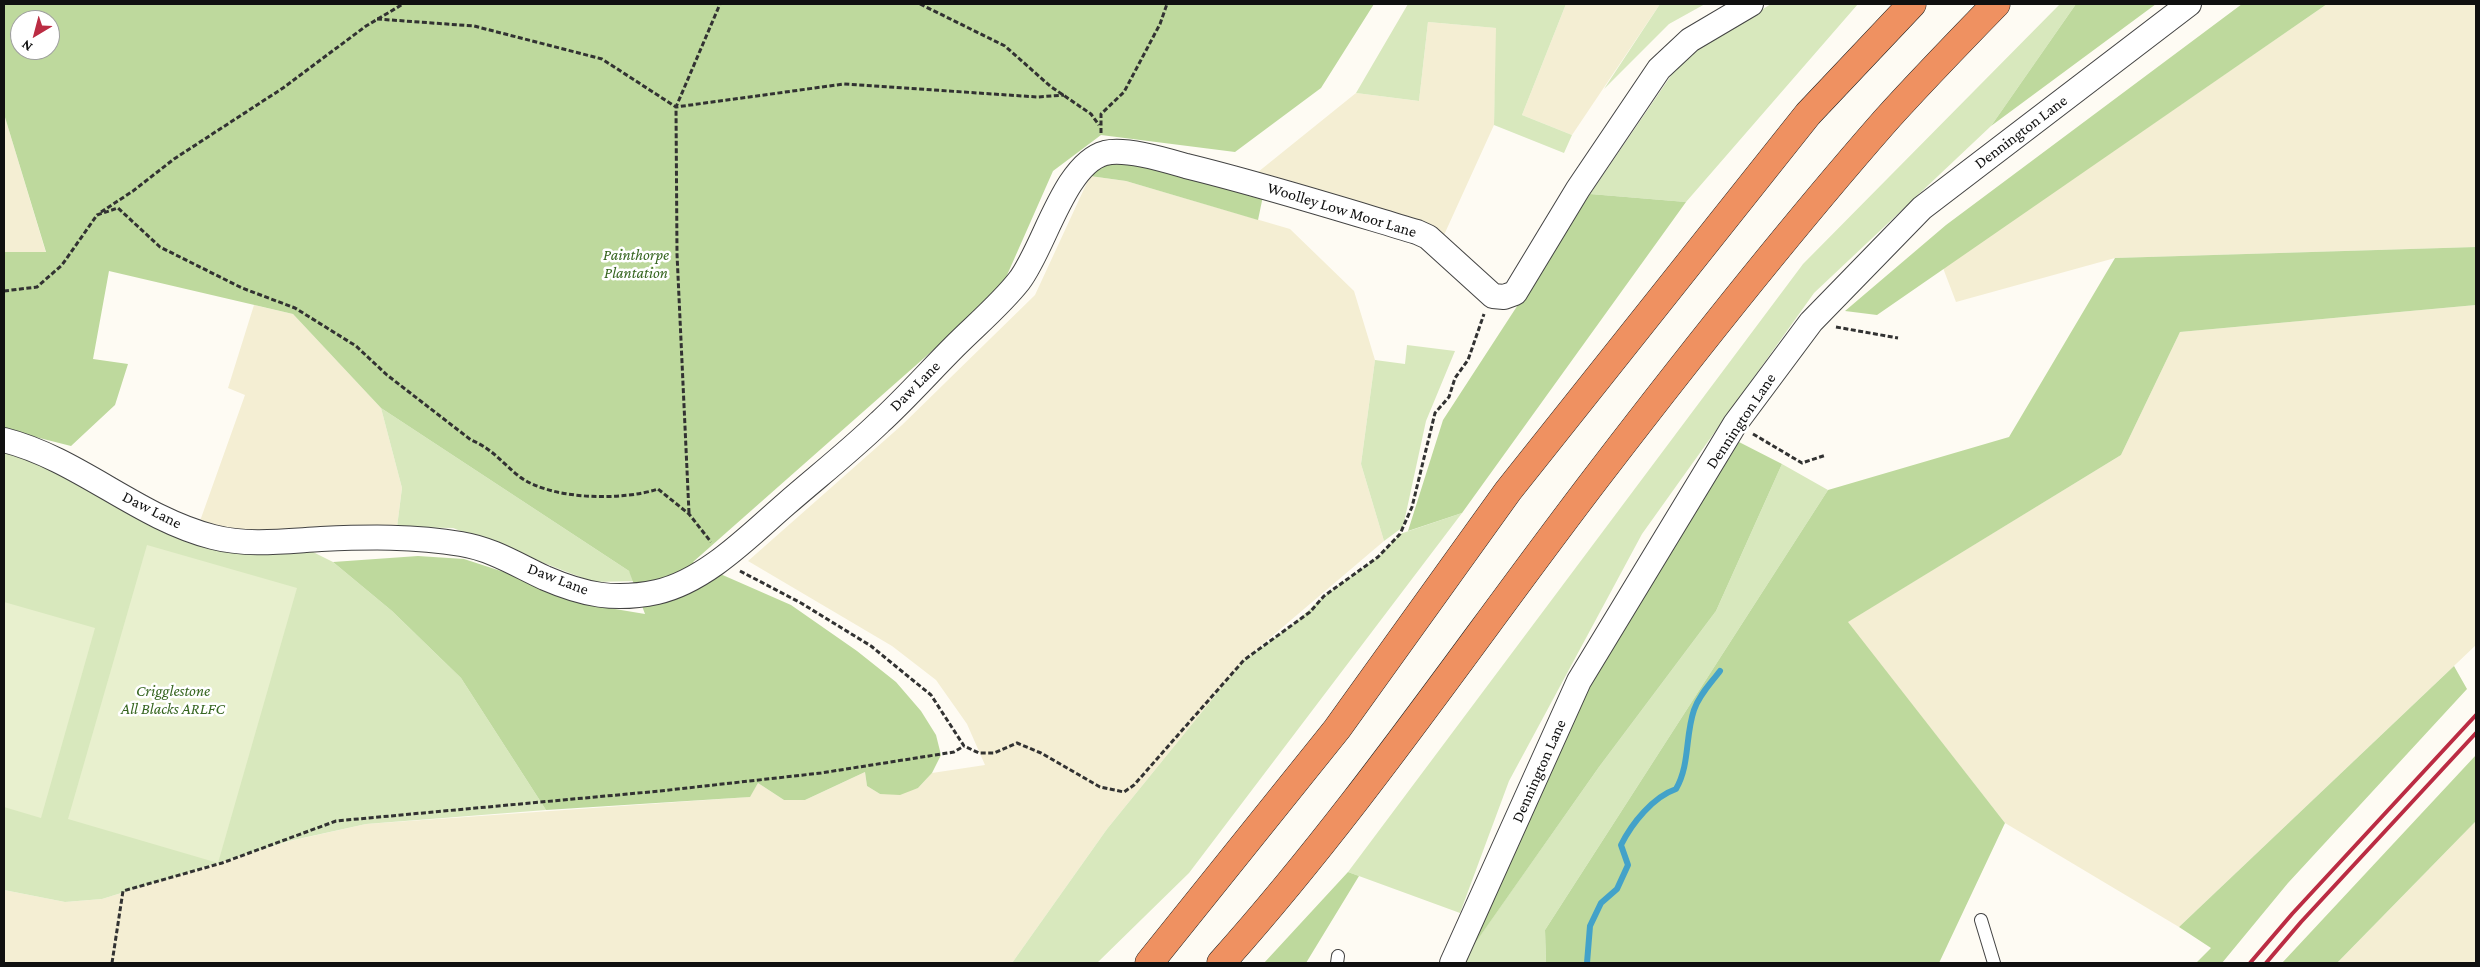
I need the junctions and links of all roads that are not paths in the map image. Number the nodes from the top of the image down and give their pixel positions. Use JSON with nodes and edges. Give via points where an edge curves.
{"nodes":[{"id":1,"x":1751,"y":4,"type":"edge"},
{"id":2,"x":1912,"y":4,"type":"edge"},
{"id":3,"x":1996,"y":4,"type":"edge"},
{"id":4,"x":2189,"y":4,"type":"edge"},
{"id":5,"x":1020,"y":280,"type":"joint"},
{"id":6,"x":4,"y":440,"type":"edge"},
{"id":7,"x":1981,"y":920,"type":"dead end"},
{"id":8,"x":1149,"y":963,"type":"edge"},
{"id":9,"x":1221,"y":963,"type":"edge"},
{"id":10,"x":1452,"y":963,"type":"edge"},
{"id":11,"x":1994,"y":963,"type":"edge"}],
"edges":[{"from":1,"to":5,"type":"street","name":"Woolley Low Moor Lane","via":[[1690,40],[1660,69],[1578,189],[1515,293],[1494,296],[1434,242],[1417,232],[1248,181],[1152,157],[1106,153],[1091,159],[1073,178]]},
{"from":2,"to":8,"type":"highway","via":[[1808,114],[1508,492],[1337,729]]},
{"from":3,"to":9,"type":"highway","via":[[1886,120],[1735,301],[1599,474],[1372,781]]},
{"from":4,"to":10,"type":"street","name":"Dennington Lane","via":[[1922,208],[1811,322],[1735,424],[1579,681]]},
{"from":5,"to":6,"type":"street","name":"Daw Lane","via":[[880,422],[724,557],[676,586],[624,598],[574,589],[466,544],[413,538],[252,542],[215,538],[171,522],[54,460]]},
{"from":7,"to":11,"type":"lane"}]}
